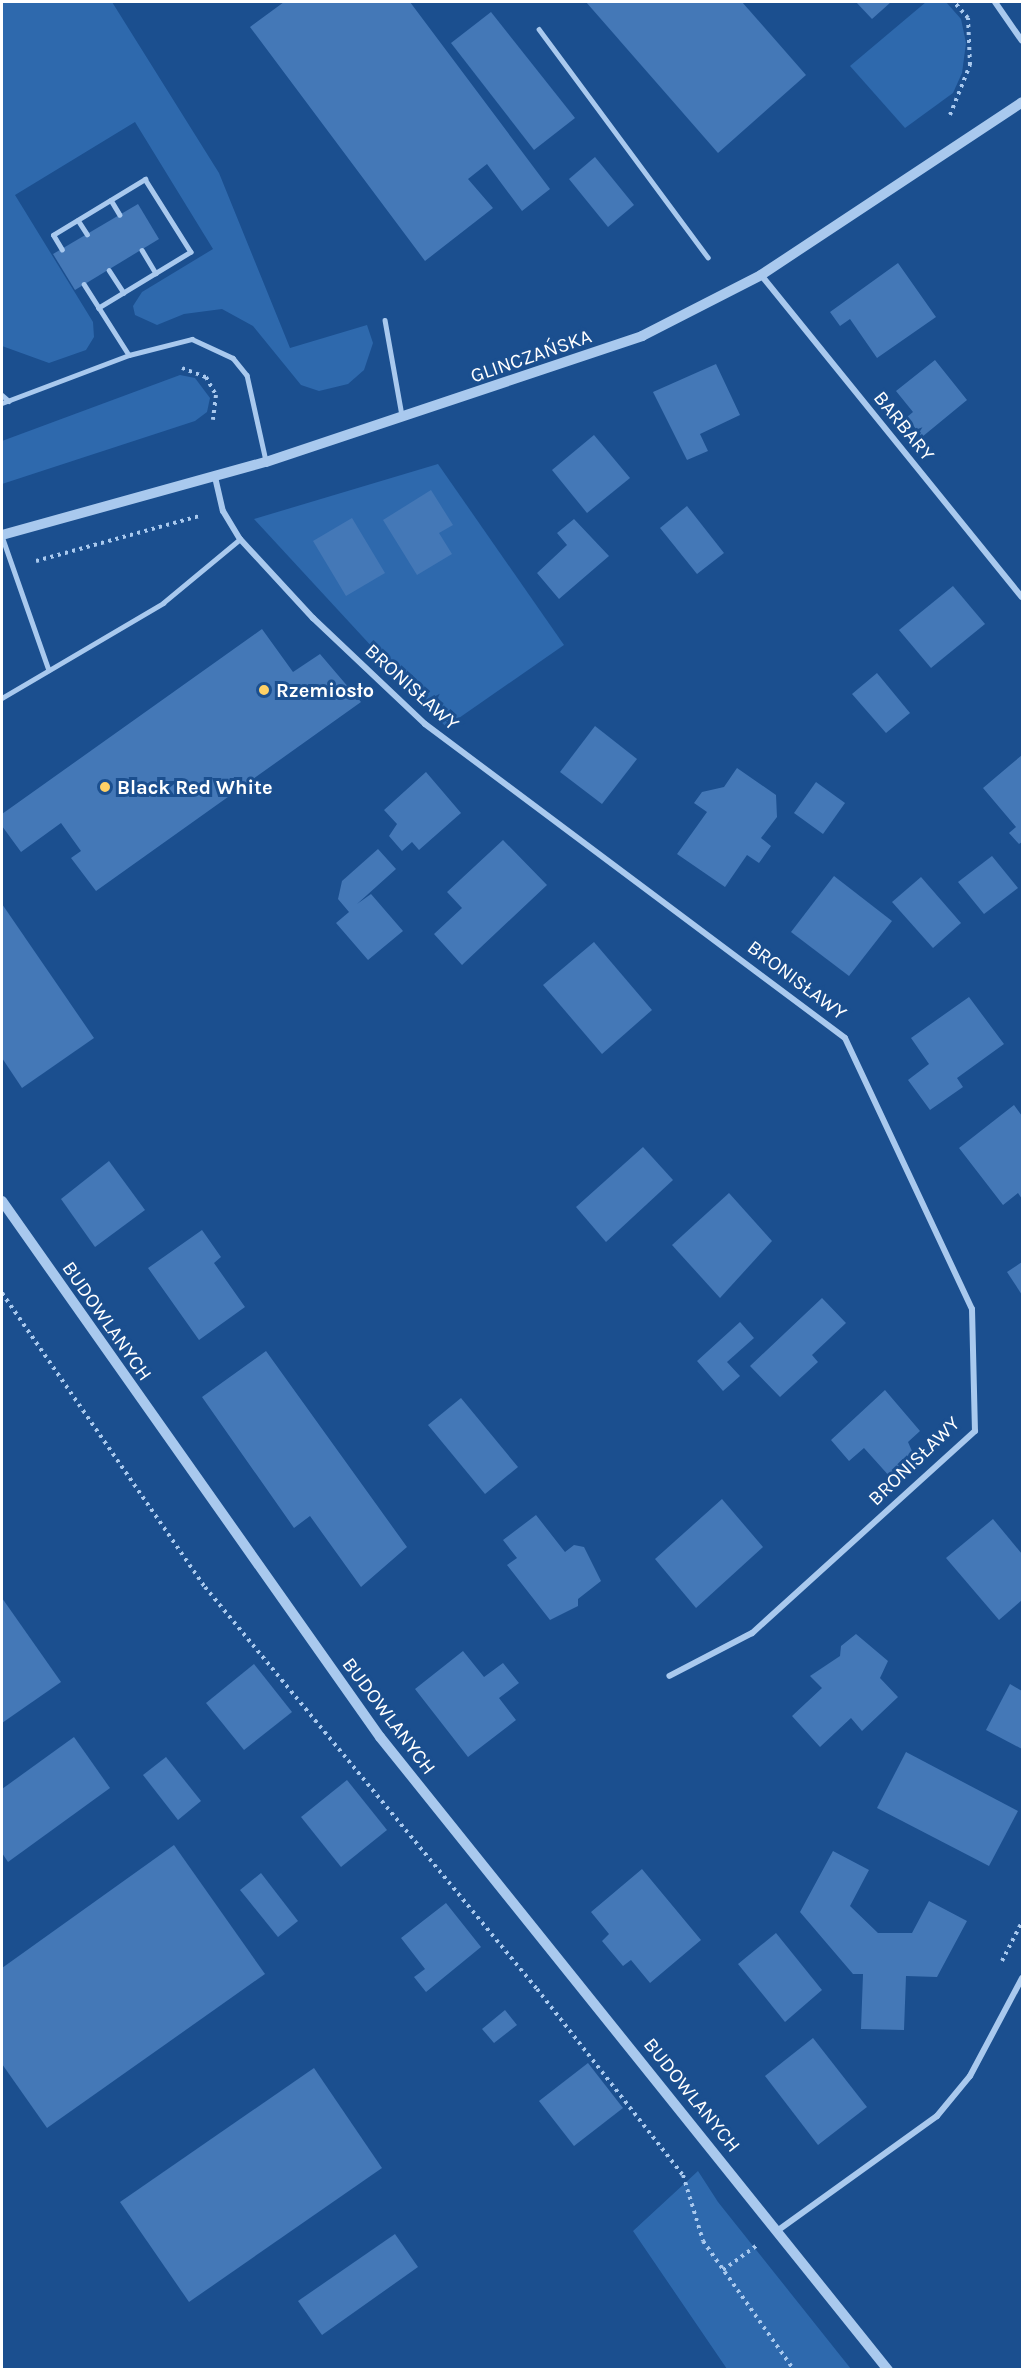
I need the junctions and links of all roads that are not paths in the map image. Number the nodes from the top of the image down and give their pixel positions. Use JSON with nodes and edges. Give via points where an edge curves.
{"nodes":[{"id":1,"x":995,"y":2,"type":"edge"},
{"id":2,"x":539,"y":29,"type":"dead end"},
{"id":3,"x":1023,"y":41,"type":"edge"},
{"id":4,"x":1023,"y":102,"type":"edge"},
{"id":5,"x":111,"y":200,"type":"junction"},
{"id":6,"x":120,"y":214,"type":"dead end"},
{"id":7,"x":78,"y":220,"type":"junction"},
{"id":8,"x":87,"y":234,"type":"dead end"},
{"id":9,"x":62,"y":250,"type":"dead end"},
{"id":10,"x":142,"y":250,"type":"dead end"},
{"id":11,"x":708,"y":257,"type":"dead end"},
{"id":12,"x":109,"y":270,"type":"dead end"},
{"id":13,"x":156,"y":273,"type":"junction"},
{"id":14,"x":761,"y":275,"type":"junction"},
{"id":15,"x":84,"y":284,"type":"dead end"},
{"id":16,"x":124,"y":293,"type":"junction"},
{"id":17,"x":99,"y":308,"type":"junction"},
{"id":18,"x":385,"y":320,"type":"dead end"},
{"id":19,"x":129,"y":355,"type":"junction"},
{"id":20,"x":2,"y":395,"type":"edge"},
{"id":21,"x":9,"y":401,"type":"junction"},
{"id":22,"x":2,"y":403,"type":"edge"},
{"id":23,"x":403,"y":418,"type":"junction"},
{"id":24,"x":266,"y":462,"type":"junction"},
{"id":25,"x":215,"y":477,"type":"junction"},
{"id":26,"x":2,"y":536,"type":"edge"},
{"id":27,"x":240,"y":539,"type":"junction"},
{"id":28,"x":1023,"y":597,"type":"edge"},
{"id":29,"x":49,"y":670,"type":"junction"},
{"id":30,"x":2,"y":698,"type":"edge"},
{"id":31,"x":2,"y":1201,"type":"edge"},
{"id":32,"x":669,"y":1676,"type":"dead end"},
{"id":33,"x":1023,"y":1977,"type":"edge"},
{"id":34,"x":777,"y":2231,"type":"junction"},
{"id":35,"x":888,"y":2370,"type":"edge"}],
"edges":[{"from":1,"to":3,"type":"street"},
{"from":2,"to":11,"type":"lane"},
{"from":4,"to":14,"type":"street","name":"GLINCZAŃSKA"},
{"from":5,"to":6,"type":"lane"},
{"from":5,"to":7,"type":"lane"},
{"from":5,"to":13,"type":"lane","via":[[145,179],[191,252]]},
{"from":7,"to":8,"type":"lane"},
{"from":7,"to":9,"type":"lane","via":[[53,235]]},
{"from":10,"to":13,"type":"lane"},
{"from":12,"to":16,"type":"lane"},
{"from":13,"to":16,"type":"lane"},
{"from":14,"to":23,"type":"street","name":"GLINCZAŃSKA","via":[[642,336]]},
{"from":14,"to":28,"type":"street","name":"BARBARY"},
{"from":15,"to":17,"type":"lane"},
{"from":16,"to":17,"type":"lane"},
{"from":17,"to":19,"type":"lane"},
{"from":18,"to":23,"type":"lane"},
{"from":19,"to":21,"type":"lane"},
{"from":19,"to":24,"type":"lane","via":[[192,339],[233,358],[247,375]]},
{"from":20,"to":21,"type":"lane"},
{"from":21,"to":22,"type":"lane"},
{"from":23,"to":24,"type":"street","name":"GLINCZAŃSKA"},
{"from":24,"to":25,"type":"street","name":"GLINCZAŃSKA"},
{"from":25,"to":26,"type":"street","name":"GLINCZAŃSKA"},
{"from":25,"to":27,"type":"street","name":"BRONISŁAWY","via":[[223,511]]},
{"from":26,"to":29,"type":"lane"},
{"from":27,"to":29,"type":"lane","via":[[163,603]]},
{"from":27,"to":32,"type":"street","name":"BRONISŁAWY","via":[[313,618],[425,724],[845,1038],[972,1309],[975,1431],[752,1633]]},
{"from":29,"to":30,"type":"lane"},
{"from":31,"to":34,"type":"street","name":"BUDOWLANYCH","via":[[380,1737]]},
{"from":33,"to":34,"type":"street","via":[[970,2076],[937,2116]]},
{"from":34,"to":35,"type":"street","name":"BUDOWLANYCH"}]}
